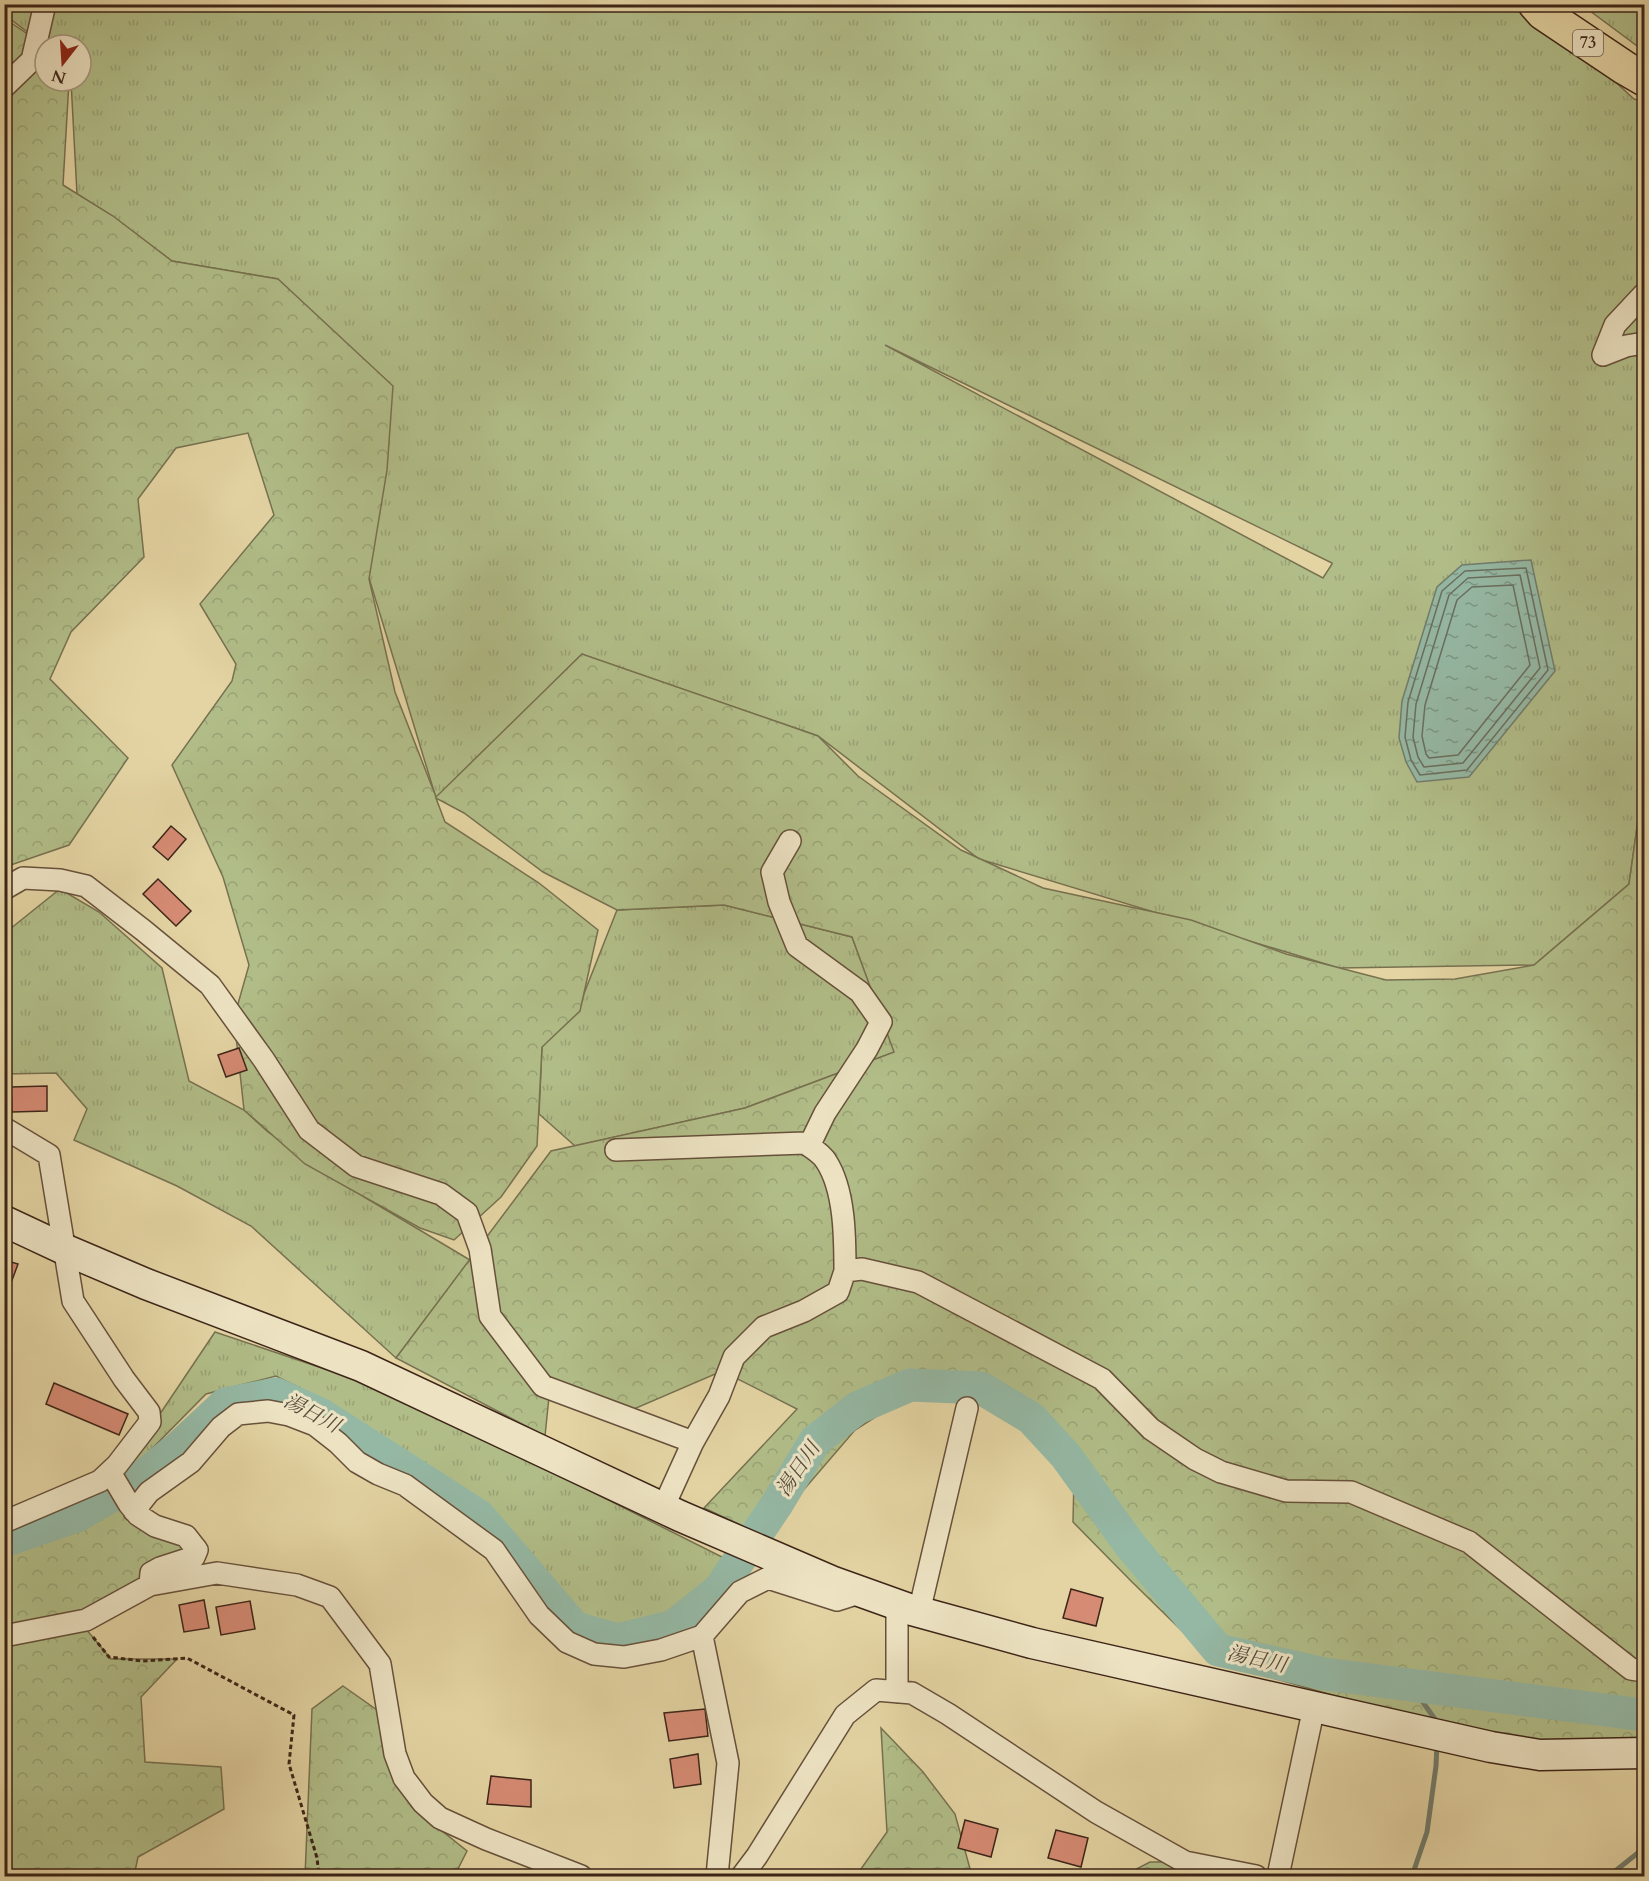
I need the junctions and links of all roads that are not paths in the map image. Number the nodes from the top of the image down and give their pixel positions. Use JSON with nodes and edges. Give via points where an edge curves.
{"nodes":[{"id":1,"x":45,"y":4,"type":"edge"},
{"id":2,"x":1535,"y":4,"type":"edge"},
{"id":3,"x":1644,"y":79,"type":"edge"},
{"id":4,"x":4,"y":87,"type":"edge"},
{"id":5,"x":1644,"y":294,"type":"edge"},
{"id":6,"x":1644,"y":343,"type":"edge"},
{"id":7,"x":790,"y":841,"type":"dead end"},
{"id":8,"x":4,"y":889,"type":"edge"},
{"id":9,"x":4,"y":1128,"type":"edge"},
{"id":10,"x":809,"y":1146,"type":"junction"},
{"id":11,"x":616,"y":1150,"type":"dead end"},
{"id":12,"x":4,"y":1221,"type":"edge"},
{"id":13,"x":66,"y":1251,"type":"junction"},
{"id":14,"x":845,"y":1271,"type":"junction"},
{"id":15,"x":967,"y":1408,"type":"dead end"},
{"id":16,"x":693,"y":1442,"type":"junction"},
{"id":17,"x":110,"y":1472,"type":"junction"},
{"id":18,"x":134,"y":1511,"type":"junction"},
{"id":19,"x":671,"y":1512,"type":"junction"},
{"id":20,"x":4,"y":1522,"type":"edge"},
{"id":21,"x":150,"y":1585,"type":"junction"},
{"id":22,"x":861,"y":1592,"type":"junction"},
{"id":23,"x":908,"y":1609,"type":"junction"},
{"id":24,"x":4,"y":1636,"type":"edge"},
{"id":25,"x":702,"y":1636,"type":"junction"},
{"id":26,"x":1644,"y":1671,"type":"edge"},
{"id":27,"x":897,"y":1692,"type":"junction"},
{"id":28,"x":1314,"y":1707,"type":"junction"},
{"id":29,"x":1644,"y":1753,"type":"edge"},
{"id":30,"x":581,"y":1876,"type":"edge"},
{"id":31,"x":717,"y":1876,"type":"edge"},
{"id":32,"x":742,"y":1876,"type":"edge"},
{"id":33,"x":1256,"y":1876,"type":"edge"},
{"id":34,"x":1278,"y":1876,"type":"edge"}],
"edges":[{"from":1,"to":4,"type":"street","via":[[32,60]]},
{"from":2,"to":3,"type":"main road","number":"73"},
{"from":5,"to":6,"type":"street","via":[[1615,325],[1603,355]]},
{"from":7,"to":10,"type":"street","via":[[772,872],[797,946],[860,992],[881,1022]]},
{"from":8,"to":16,"type":"street","via":[[23,878],[86,886],[143,930],[210,985],[309,1130],[356,1166],[441,1194],[467,1213],[480,1249],[490,1316],[543,1386]]},
{"from":9,"to":13,"type":"street","via":[[49,1155]]},
{"from":10,"to":11,"type":"street","via":[[805,1143]]},
{"from":10,"to":14,"type":"street","via":[[826,1160],[838,1189],[845,1231]]},
{"from":12,"to":13,"type":"street"},
{"from":13,"to":17,"type":"street","via":[[74,1301],[149,1412],[150,1422]]},
{"from":13,"to":19,"type":"street","via":[[361,1366]]},
{"from":14,"to":16,"type":"street","via":[[838,1292],[764,1327],[734,1357],[719,1396]]},
{"from":14,"to":26,"type":"street","via":[[862,1269],[918,1282],[1102,1378],[1151,1429],[1221,1472],[1286,1491],[1352,1492],[1469,1542],[1631,1669]]},
{"from":15,"to":23,"type":"street"},
{"from":16,"to":19,"type":"street"},
{"from":17,"to":18,"type":"street"},
{"from":17,"to":20,"type":"street","via":[[100,1481]]},
{"from":18,"to":21,"type":"street","via":[[155,1526],[186,1536],[197,1550],[194,1557],[151,1573]]},
{"from":18,"to":25,"type":"street","via":[[149,1492],[190,1462],[238,1414],[289,1414],[315,1425],[357,1462],[405,1485],[494,1550],[539,1615],[567,1642],[594,1654],[624,1657]]},
{"from":19,"to":22,"type":"street"},
{"from":21,"to":24,"type":"street","via":[[86,1620]]},
{"from":21,"to":30,"type":"street","via":[[217,1573],[297,1585],[330,1597],[380,1664],[395,1755],[404,1778],[423,1803],[440,1818]]},
{"from":22,"to":23,"type":"street"},
{"from":22,"to":25,"type":"street","via":[[837,1600],[768,1578],[740,1592]]},
{"from":23,"to":27,"type":"street"},
{"from":23,"to":28,"type":"street","via":[[1032,1643]]},
{"from":25,"to":31,"type":"street","via":[[728,1763]]},
{"from":27,"to":32,"type":"street","via":[[876,1690],[845,1715]]},
{"from":27,"to":33,"type":"street","via":[[912,1694],[948,1713],[1096,1812],[1185,1862]]},
{"from":28,"to":29,"type":"street","via":[[1540,1755]]},
{"from":28,"to":34,"type":"street"}]}
